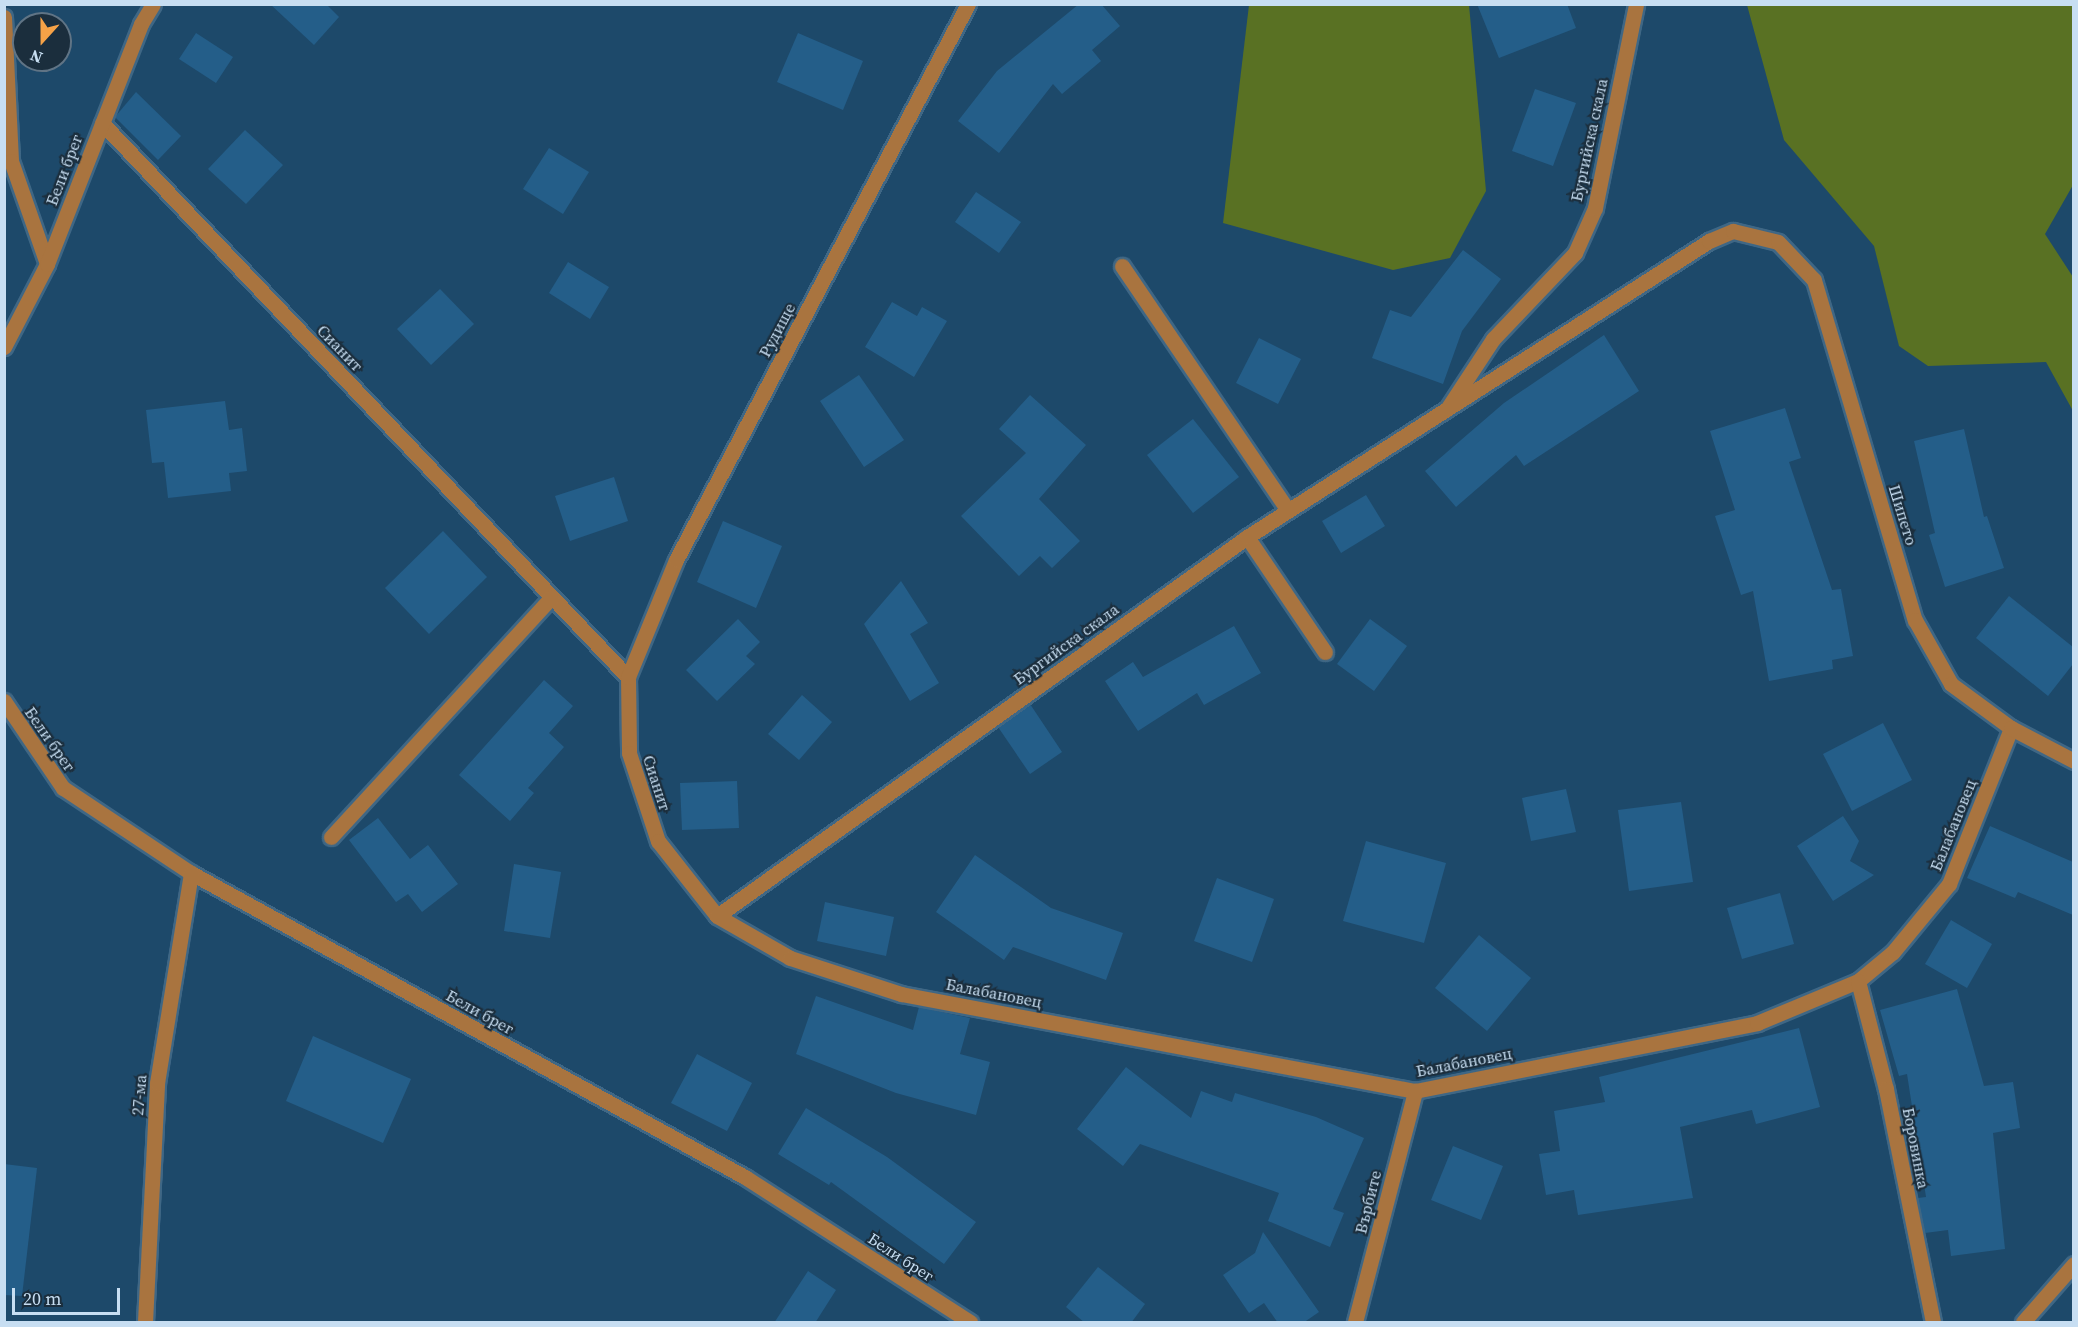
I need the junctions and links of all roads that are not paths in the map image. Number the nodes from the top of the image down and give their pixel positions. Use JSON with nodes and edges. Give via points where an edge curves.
{"nodes":[{"id":1,"x":153,"y":4,"type":"edge"},
{"id":2,"x":968,"y":4,"type":"edge"},
{"id":3,"x":1636,"y":4,"type":"edge"},
{"id":4,"x":4,"y":17,"type":"edge"},
{"id":5,"x":102,"y":123,"type":"junction"},
{"id":6,"x":1759,"y":234,"type":"joint"},
{"id":7,"x":47,"y":264,"type":"junction"},
{"id":8,"x":1122,"y":266,"type":"dead end"},
{"id":9,"x":4,"y":346,"type":"edge"},
{"id":10,"x":1444,"y":414,"type":"junction"},
{"id":11,"x":1288,"y":510,"type":"junction"},
{"id":12,"x":1247,"y":537,"type":"junction"},
{"id":13,"x":552,"y":597,"type":"junction"},
{"id":14,"x":1325,"y":652,"type":"dead end"},
{"id":15,"x":628,"y":677,"type":"junction"},
{"id":16,"x":4,"y":701,"type":"edge"},
{"id":17,"x":2011,"y":728,"type":"junction"},
{"id":18,"x":2073,"y":761,"type":"edge"},
{"id":19,"x":331,"y":837,"type":"dead end"},
{"id":20,"x":191,"y":873,"type":"junction"},
{"id":21,"x":717,"y":916,"type":"junction"},
{"id":22,"x":1858,"y":981,"type":"junction"},
{"id":23,"x":1415,"y":1091,"type":"junction"},
{"id":24,"x":2073,"y":1264,"type":"edge"},
{"id":25,"x":146,"y":1323,"type":"edge"},
{"id":26,"x":970,"y":1323,"type":"edge"},
{"id":27,"x":1355,"y":1323,"type":"edge"},
{"id":28,"x":1933,"y":1323,"type":"edge"},
{"id":29,"x":2023,"y":1323,"type":"edge"}],
"edges":[{"from":1,"to":5,"type":"street","name":"Бели брег"},
{"from":2,"to":15,"type":"street","name":"Рудище","via":[[676,560]]},
{"from":3,"to":10,"type":"street","name":"Бургийска скала","via":[[1595,208],[1575,253],[1492,339]]},
{"from":4,"to":7,"type":"street","via":[[11,160]]},
{"from":5,"to":7,"type":"street","name":"Бели брег"},
{"from":5,"to":13,"type":"street","name":"Сианит"},
{"from":6,"to":10,"type":"street","name":"Бургийска скала","via":[[1732,231],[1709,241]]},
{"from":6,"to":17,"type":"street","name":"Шипето","via":[[1796,257],[1814,280],[1915,620],[1951,684]]},
{"from":7,"to":9,"type":"street","name":"Бели брег"},
{"from":8,"to":11,"type":"street"},
{"from":10,"to":11,"type":"street","name":"Бургийска скала"},
{"from":11,"to":12,"type":"street","name":"Бургийска скала"},
{"from":12,"to":14,"type":"street"},
{"from":12,"to":21,"type":"street","name":"Бургийска скала"},
{"from":13,"to":15,"type":"street","name":"Сианит"},
{"from":13,"to":19,"type":"street"},
{"from":15,"to":21,"type":"street","name":"Сианит","via":[[628,753],[658,841]]},
{"from":16,"to":20,"type":"street","name":"Бели брег","via":[[63,788]]},
{"from":17,"to":18,"type":"street","name":"Шипето"},
{"from":17,"to":22,"type":"street","name":"Балабановец","via":[[1949,884],[1893,952]]},
{"from":20,"to":25,"type":"street","name":"27-ма","via":[[157,1083]]},
{"from":20,"to":26,"type":"street","name":"Бели брег","via":[[746,1177]]},
{"from":21,"to":23,"type":"street","name":"Балабановец","via":[[790,958],[901,994]]},
{"from":22,"to":23,"type":"street","name":"Балабановец","via":[[1757,1023]]},
{"from":22,"to":28,"type":"street","name":"Боровинка","via":[[1886,1089]]},
{"from":23,"to":27,"type":"street","name":"Върбите"},
{"from":24,"to":29,"type":"street"}]}
